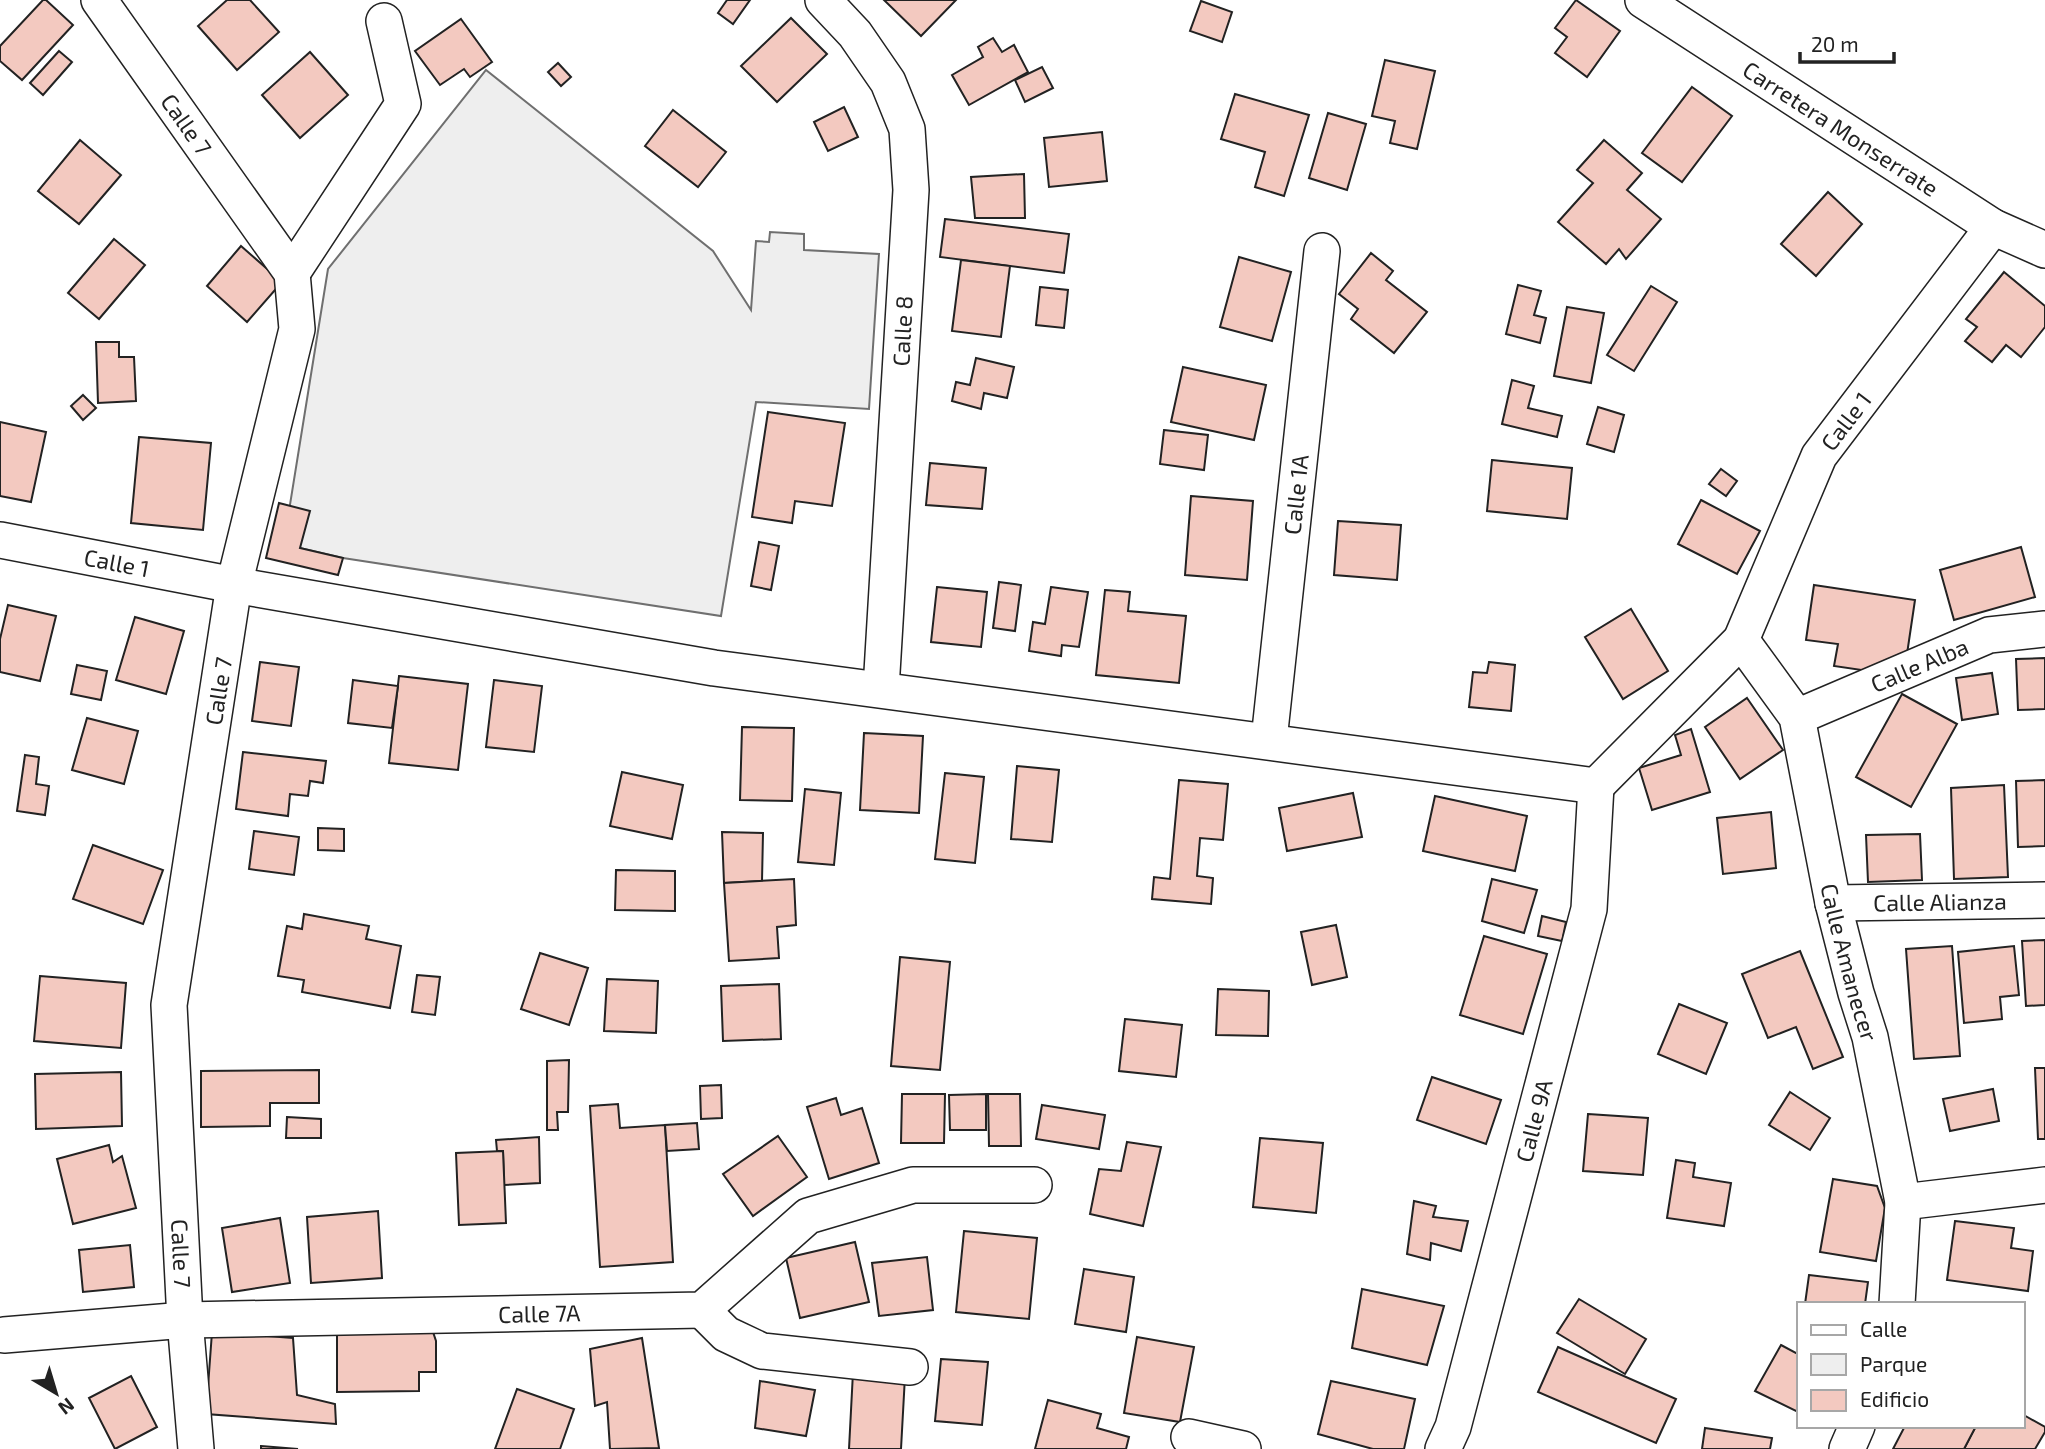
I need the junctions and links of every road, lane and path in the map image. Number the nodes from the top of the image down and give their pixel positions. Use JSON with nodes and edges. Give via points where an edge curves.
{"nodes":[{"id":1,"x":99,"y":0,"type":"edge"},
{"id":2,"x":822,"y":0,"type":"edge"},
{"id":3,"x":1643,"y":0,"type":"edge"},
{"id":4,"x":384,"y":21,"type":"dead end"},
{"id":5,"x":1993,"y":227,"type":"junction"},
{"id":6,"x":2045,"y":250,"type":"edge"},
{"id":7,"x":1322,"y":251,"type":"dead end"},
{"id":8,"x":292,"y":272,"type":"junction"},
{"id":9,"x":0,"y":540,"type":"edge"},
{"id":10,"x":234,"y":585,"type":"junction"},
{"id":11,"x":2045,"y":629,"type":"edge"},
{"id":12,"x":1741,"y":640,"type":"junction"},
{"id":13,"x":881,"y":689,"type":"junction"},
{"id":14,"x":1797,"y":717,"type":"junction"},
{"id":15,"x":1269,"y":740,"type":"junction"},
{"id":16,"x":1596,"y":786,"type":"junction"},
{"id":17,"x":2045,"y":901,"type":"edge"},
{"id":18,"x":1833,"y":903,"type":"junction"},
{"id":19,"x":1034,"y":1185,"type":"dead end"},
{"id":20,"x":2045,"y":1185,"type":"edge"},
{"id":21,"x":1903,"y":1202,"type":"junction"},
{"id":22,"x":1898,"y":1302,"type":"edge"},
{"id":23,"x":702,"y":1310,"type":"junction"},
{"id":24,"x":186,"y":1320,"type":"junction"},
{"id":25,"x":4,"y":1335,"type":"dead end"},
{"id":26,"x":910,"y":1367,"type":"dead end"},
{"id":27,"x":1856,"y":1428,"type":"edge"},
{"id":28,"x":1189,"y":1437,"type":"dead end"},
{"id":29,"x":195,"y":1449,"type":"edge"},
{"id":30,"x":1243,"y":1449,"type":"edge"},
{"id":31,"x":1444,"y":1449,"type":"edge"},
{"id":32,"x":1847,"y":1449,"type":"edge"}],
"edges":[{"from":1,"to":8,"type":"street","name":"Calle 7"},
{"from":2,"to":13,"type":"street","name":"Calle 8","via":[[855,34],[888,82],[907,129],[911,190]]},
{"from":3,"to":5,"type":"street","name":"Carretera Monserrate"},
{"from":4,"to":8,"type":"street","via":[[402,104]]},
{"from":5,"to":6,"type":"street","name":"Carretera Monserrate"},
{"from":5,"to":12,"type":"street","name":"Calle 1","via":[[1819,456]]},
{"from":7,"to":15,"type":"street","name":"Calle 1A"},
{"from":8,"to":10,"type":"street","name":"Calle 7","via":[[297,329]]},
{"from":9,"to":10,"type":"street","name":"Calle 1"},
{"from":10,"to":13,"type":"street","name":"Calle 1","via":[[714,667]]},
{"from":10,"to":24,"type":"street","name":"Calle 7","via":[[169,1005]]},
{"from":11,"to":14,"type":"street","name":"Calle Alba","via":[[1989,635]]},
{"from":12,"to":14,"type":"street","name":"Calle Amanecer"},
{"from":12,"to":16,"type":"street"},
{"from":13,"to":15,"type":"street","name":"Calle 1"},
{"from":14,"to":18,"type":"street","name":"Calle Amanecer"},
{"from":15,"to":16,"type":"street","name":"Calle 1"},
{"from":16,"to":31,"type":"street","name":"Calle 9A","via":[[1589,909]]},
{"from":17,"to":18,"type":"street","name":"Calle Alianza"},
{"from":18,"to":21,"type":"street","name":"Calle Amanecer","via":[[1870,1037]]},
{"from":19,"to":23,"type":"street","via":[[913,1185],[808,1216]]},
{"from":20,"to":21,"type":"street"},
{"from":21,"to":22,"type":"street","name":"Calle Amanecer"},
{"from":23,"to":24,"type":"street","name":"Calle 7A"},
{"from":23,"to":26,"type":"street","via":[[726,1334],[762,1351]]},
{"from":24,"to":25,"type":"street","name":"Calle 7A"},
{"from":24,"to":29,"type":"street","name":"Calle 7"},
{"from":27,"to":32,"type":"street"},
{"from":28,"to":30,"type":"street"}]}
